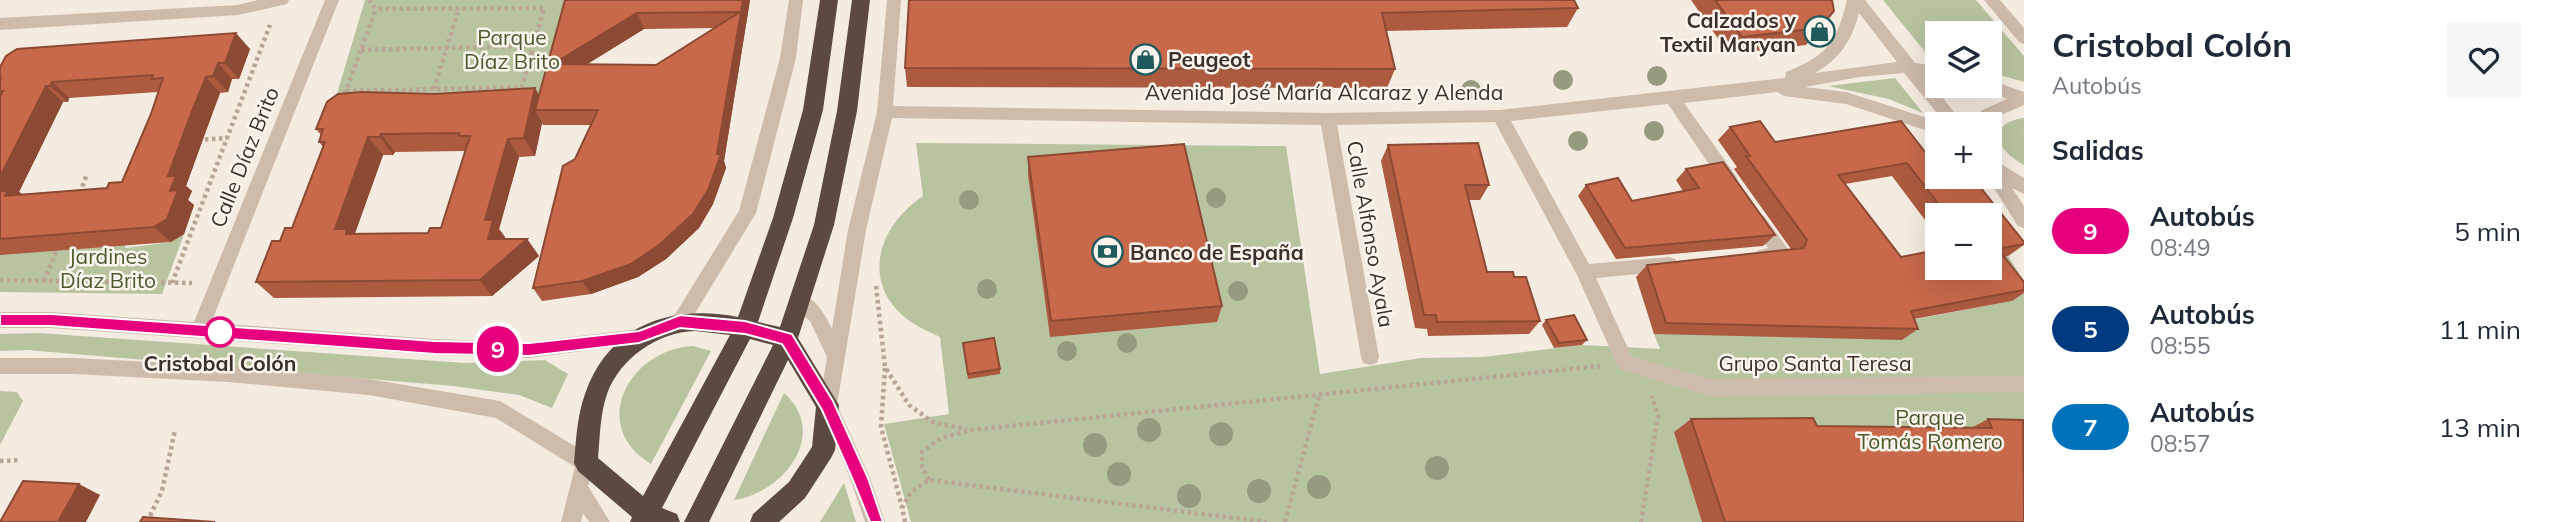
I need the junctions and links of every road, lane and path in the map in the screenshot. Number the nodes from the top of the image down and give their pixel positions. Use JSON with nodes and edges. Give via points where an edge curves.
{"nodes":[{"id":1,"x":332,"y":0,"type":"edge"},
{"id":2,"x":369,"y":0,"type":"edge"},
{"id":3,"x":796,"y":0,"type":"edge"},
{"id":4,"x":829,"y":0,"type":"edge"},
{"id":5,"x":861,"y":0,"type":"edge"},
{"id":6,"x":894,"y":0,"type":"edge"},
{"id":7,"x":1855,"y":0,"type":"edge"},
{"id":8,"x":1991,"y":0,"type":"edge"},
{"id":9,"x":280,"y":1,"type":"edge"},
{"id":10,"x":459,"y":8,"type":"junction"},
{"id":11,"x":376,"y":9,"type":"junction"},
{"id":12,"x":0,"y":24,"type":"edge"},
{"id":13,"x":2024,"y":38,"type":"edge"},
{"id":14,"x":534,"y":46,"type":"junction"},
{"id":15,"x":447,"y":48,"type":"junction"},
{"id":16,"x":361,"y":50,"type":"junction"},
{"id":17,"x":1913,"y":70,"type":"junction"},
{"id":18,"x":1925,"y":71,"type":"edge"},
{"id":19,"x":1763,"y":88,"type":"junction"},
{"id":20,"x":434,"y":89,"type":"junction"},
{"id":21,"x":2002,"y":90,"type":"edge"},
{"id":22,"x":346,"y":91,"type":"junction"},
{"id":23,"x":1672,"y":97,"type":"junction"},
{"id":24,"x":2024,"y":98,"type":"edge"},
{"id":25,"x":337,"y":99,"type":"edge"},
{"id":26,"x":885,"y":112,"type":"junction"},
{"id":27,"x":1946,"y":112,"type":"edge"},
{"id":28,"x":1992,"y":112,"type":"edge"},
{"id":29,"x":1500,"y":116,"type":"junction"},
{"id":30,"x":1328,"y":119,"type":"junction"},
{"id":31,"x":1925,"y":124,"type":"edge"},
{"id":32,"x":227,"y":138,"type":"junction"},
{"id":33,"x":186,"y":141,"type":"edge"},
{"id":34,"x":2002,"y":173,"type":"edge"},
{"id":35,"x":87,"y":174,"type":"dead end"},
{"id":36,"x":2002,"y":185,"type":"edge"},
{"id":37,"x":2024,"y":187,"type":"edge"},
{"id":38,"x":78,"y":198,"type":"edge"},
{"id":39,"x":2024,"y":220,"type":"edge"},
{"id":40,"x":58,"y":246,"type":"edge"},
{"id":41,"x":1742,"y":258,"type":"edge"},
{"id":42,"x":1689,"y":262,"type":"edge"},
{"id":43,"x":1584,"y":272,"type":"junction"},
{"id":44,"x":875,"y":275,"type":"dead end"},
{"id":45,"x":0,"y":281,"type":"edge"},
{"id":46,"x":44,"y":281,"type":"junction"},
{"id":47,"x":172,"y":283,"type":"junction"},
{"id":48,"x":218,"y":284,"type":"junction"},
{"id":49,"x":799,"y":302,"type":"junction"},
{"id":50,"x":0,"y":320,"type":"edge"},
{"id":51,"x":680,"y":322,"type":"junction"},
{"id":52,"x":745,"y":327,"type":"junction"},
{"id":53,"x":199,"y":331,"type":"junction"},
{"id":54,"x":639,"y":337,"type":"junction"},
{"id":55,"x":787,"y":339,"type":"junction"},
{"id":56,"x":835,"y":355,"type":"junction"},
{"id":57,"x":1370,"y":357,"type":"dead end"},
{"id":58,"x":1626,"y":363,"type":"junction"},
{"id":59,"x":0,"y":366,"type":"edge"},
{"id":60,"x":885,"y":367,"type":"junction"},
{"id":61,"x":2024,"y":384,"type":"edge"},
{"id":62,"x":1319,"y":396,"type":"junction"},
{"id":63,"x":828,"y":405,"type":"junction"},
{"id":64,"x":175,"y":430,"type":"dead end"},
{"id":65,"x":971,"y":430,"type":"junction"},
{"id":66,"x":20,"y":460,"type":"dead end"},
{"id":67,"x":0,"y":461,"type":"edge"},
{"id":68,"x":586,"y":463,"type":"junction"},
{"id":69,"x":929,"y":480,"type":"junction"},
{"id":70,"x":578,"y":487,"type":"junction"},
{"id":71,"x":902,"y":508,"type":"junction"},
{"id":72,"x":652,"y":520,"type":"edge"},
{"id":73,"x":147,"y":522,"type":"edge"},
{"id":74,"x":571,"y":522,"type":"edge"},
{"id":75,"x":600,"y":522,"type":"edge"},
{"id":76,"x":696,"y":522,"type":"edge"},
{"id":77,"x":762,"y":522,"type":"edge"},
{"id":78,"x":875,"y":522,"type":"edge"},
{"id":79,"x":905,"y":522,"type":"edge"},
{"id":80,"x":1267,"y":522,"type":"edge"},
{"id":81,"x":1285,"y":522,"type":"edge"},
{"id":82,"x":1641,"y":522,"type":"edge"}],
"edges":[{"from":1,"to":48,"type":"street","name":"Calle Díaz Brito"},
{"from":2,"to":11,"type":"path"},
{"from":3,"to":51,"type":"street","via":[[788,58],[747,213]]},
{"from":4,"to":52,"type":"highway","via":[[813,110],[783,219]]},
{"from":5,"to":49,"type":"highway","via":[[847,111],[824,225]]},
{"from":6,"to":26,"type":"street"},
{"from":7,"to":17,"type":"street"},
{"from":7,"to":19,"type":"street","name":"Avenida José María Alcaraz y Alenda","via":[[1840,47],[1807,71]]},
{"from":8,"to":13,"type":"street"},
{"from":9,"to":12,"type":"street","via":[[238,10]]},
{"from":9,"to":32,"type":"path"},
{"from":10,"to":11,"type":"path"},
{"from":10,"to":14,"type":"path","via":[[544,8]]},
{"from":10,"to":15,"type":"path"},
{"from":11,"to":16,"type":"path"},
{"from":14,"to":15,"type":"path"},
{"from":14,"to":20,"type":"path","via":[[522,87]]},
{"from":15,"to":16,"type":"path"},
{"from":15,"to":20,"type":"path"},
{"from":16,"to":22,"type":"path"},
{"from":17,"to":18,"type":"street","name":"Avenida José María Alcaraz y Alenda"},
{"from":17,"to":19,"type":"street","name":"Avenida José María Alcaraz y Alenda","via":[[1859,72]]},
{"from":17,"to":27,"type":"street"},
{"from":19,"to":23,"type":"street","name":"Avenida José María Alcaraz y Alenda"},
{"from":19,"to":31,"type":"street","name":"Avenida José María Alcaraz y Alenda","via":[[1846,98]]},
{"from":20,"to":22,"type":"path"},
{"from":21,"to":24,"type":"street"},
{"from":22,"to":25,"type":"path"},
{"from":23,"to":29,"type":"street","name":"Avenida José María Alcaraz y Alenda"},
{"from":23,"to":41,"type":"street","via":[[1782,254]]},
{"from":24,"to":28,"type":"street"},
{"from":26,"to":30,"type":"street","name":"Avenida José María Alcaraz y Alenda"},
{"from":26,"to":56,"type":"street","via":[[857,230]]},
{"from":29,"to":30,"type":"street","name":"Avenida José María Alcaraz y Alenda"},
{"from":29,"to":43,"type":"street"},
{"from":30,"to":57,"type":"street","name":"Calle Alfonso Ayala"},
{"from":32,"to":33,"type":"path"},
{"from":32,"to":47,"type":"path"},
{"from":34,"to":37,"type":"street"},
{"from":35,"to":38,"type":"path"},
{"from":36,"to":39,"type":"street"},
{"from":40,"to":46,"type":"path"},
{"from":42,"to":43,"type":"street"},
{"from":43,"to":58,"type":"street"},
{"from":44,"to":60,"type":"path"},
{"from":45,"to":46,"type":"path"},
{"from":46,"to":47,"type":"path"},
{"from":47,"to":48,"type":"path"},
{"from":48,"to":53,"type":"street","name":"Calle Díaz Brito"},
{"from":49,"to":55,"type":"highway"},
{"from":49,"to":56,"type":"street","via":[[816,315]]},
{"from":50,"to":53,"type":"street"},
{"from":51,"to":52,"type":"highway"},
{"from":51,"to":54,"type":"highway"},
{"from":52,"to":55,"type":"highway"},
{"from":52,"to":72,"type":"highway"},
{"from":53,"to":54,"type":"street","via":[[529,350]]},
{"from":54,"to":68,"type":"highway","via":[[597,391]]},
{"from":55,"to":63,"type":"highway"},
{"from":55,"to":76,"type":"highway"},
{"from":56,"to":63,"type":"street"},
{"from":58,"to":61,"type":"street","name":"Grupo Santa Teresa","via":[[1712,388]]},
{"from":58,"to":62,"type":"path"},
{"from":58,"to":82,"type":"path","via":[[1649,389],[1658,416]]},
{"from":59,"to":68,"type":"street","via":[[229,374],[369,387],[500,410]]},
{"from":60,"to":65,"type":"path","via":[[909,405],[934,423]]},
{"from":60,"to":71,"type":"path","via":[[881,427]]},
{"from":62,"to":65,"type":"path"},
{"from":62,"to":81,"type":"path"},
{"from":63,"to":77,"type":"highway","via":[[823,450],[797,490]]},
{"from":63,"to":78,"type":"street"},
{"from":64,"to":73,"type":"path","via":[[162,491]]},
{"from":65,"to":69,"type":"path","via":[[941,438],[922,452],[922,467]]},
{"from":66,"to":67,"type":"path"},
{"from":68,"to":70,"type":"street"},
{"from":68,"to":72,"type":"highway"},
{"from":69,"to":71,"type":"path","via":[[911,492]]},
{"from":69,"to":80,"type":"path"},
{"from":70,"to":74,"type":"street"},
{"from":70,"to":75,"type":"street"},
{"from":71,"to":79,"type":"path"}]}
